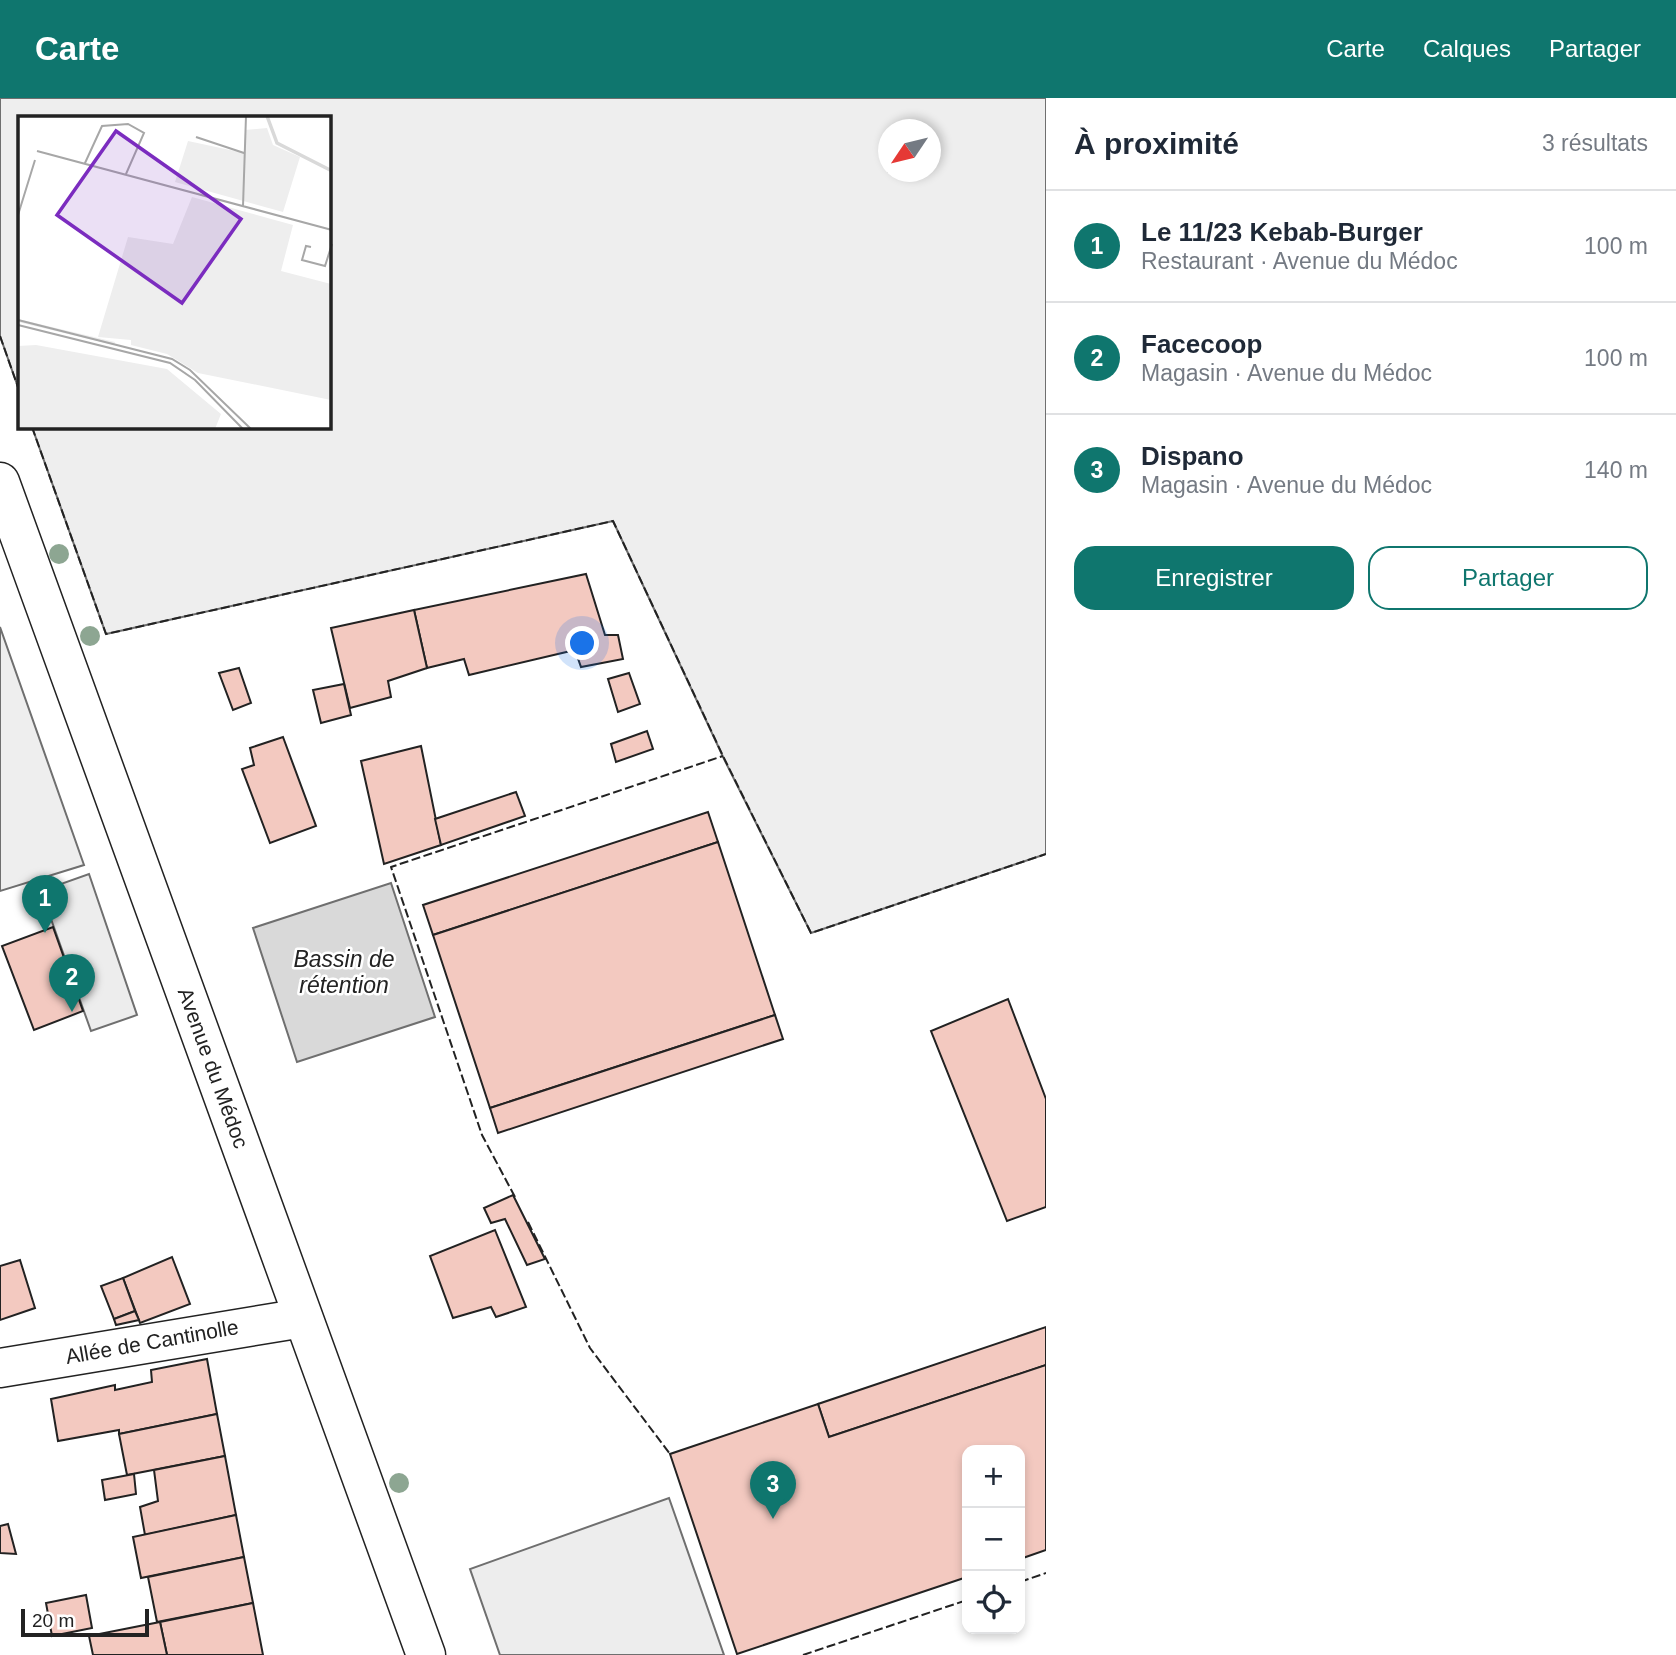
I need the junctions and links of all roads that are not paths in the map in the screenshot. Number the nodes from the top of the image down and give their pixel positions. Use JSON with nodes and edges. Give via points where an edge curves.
{"nodes":[{"id":1,"x":0,"y":481,"type":"edge"},
{"id":2,"x":303,"y":1318,"type":"junction"},
{"id":3,"x":0,"y":1368,"type":"edge"},
{"id":4,"x":426,"y":1655,"type":"edge"}],
"edges":[{"from":1,"to":2,"type":"main road","name":"Avenue du Médoc"},
{"from":2,"to":3,"type":"main road","name":"Allée de Cantinolle"},
{"from":2,"to":4,"type":"main road","name":"Avenue du Médoc"}]}
